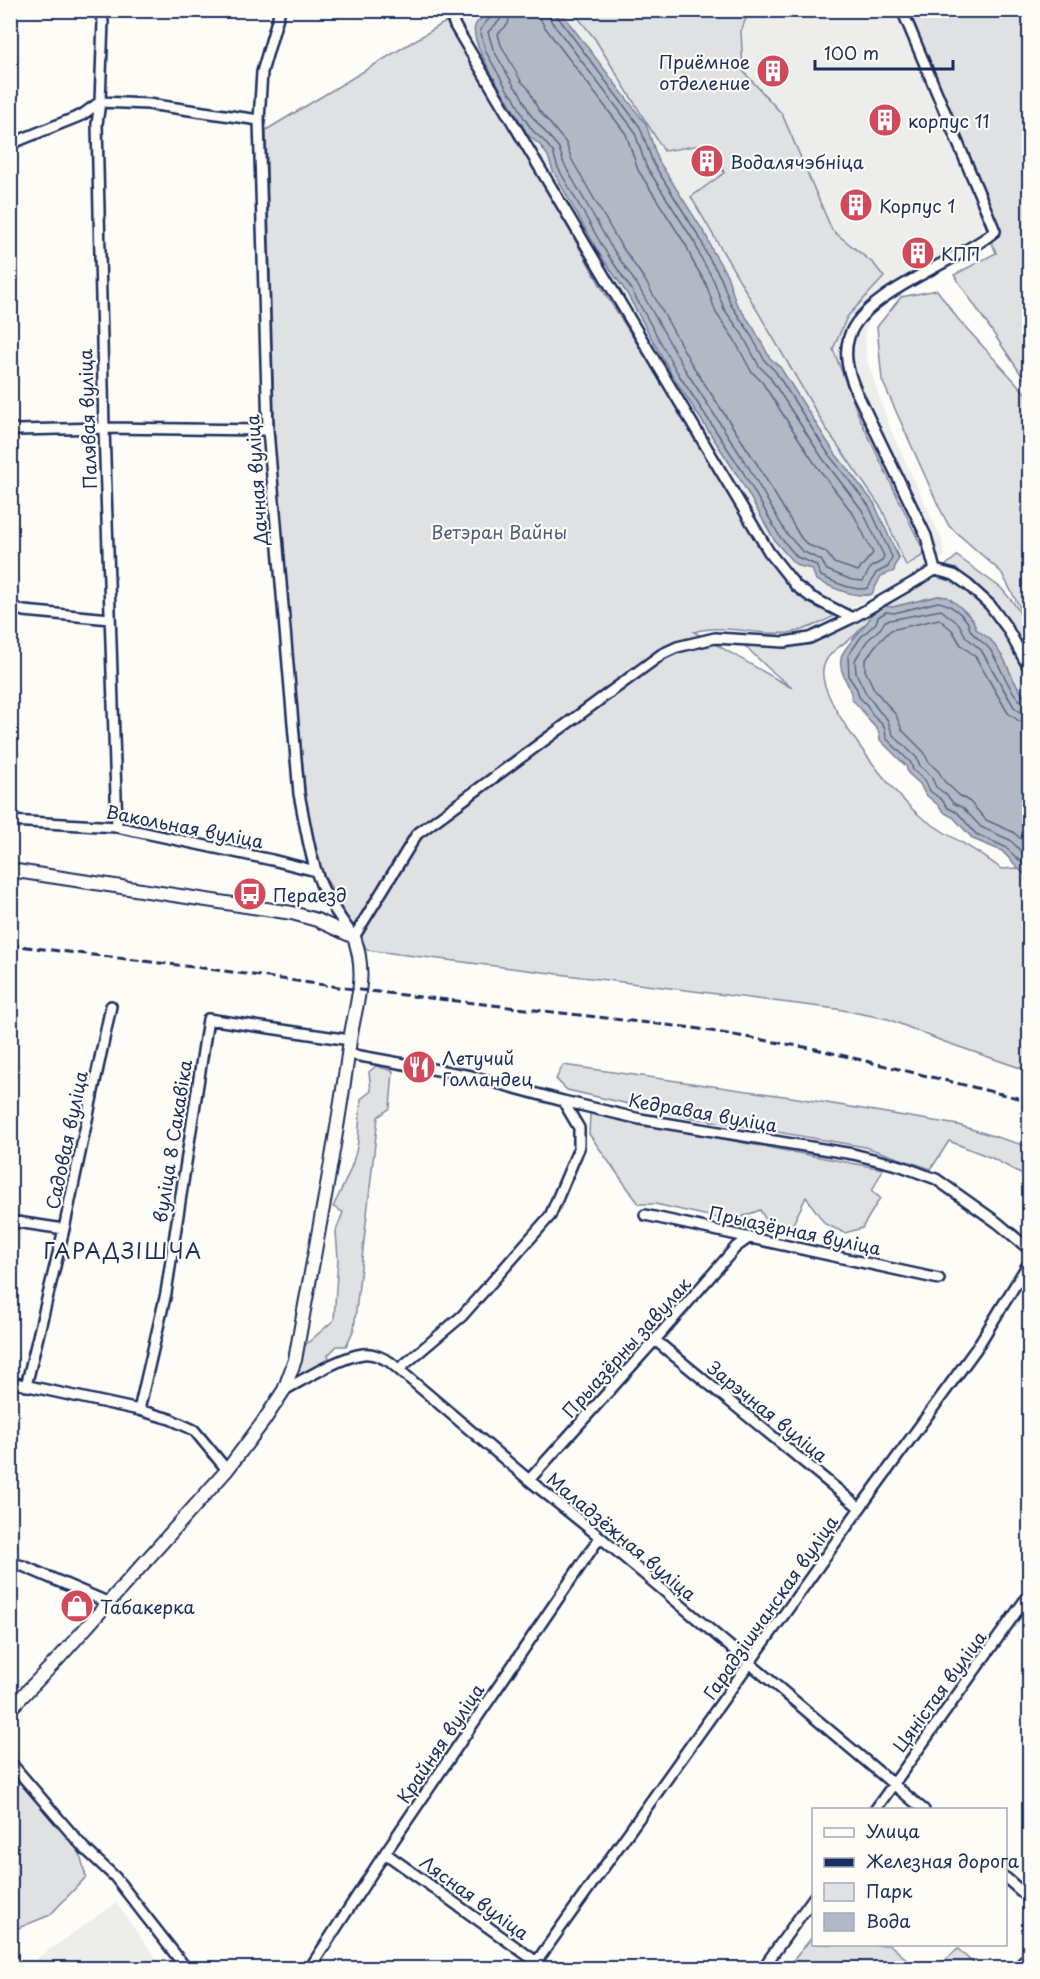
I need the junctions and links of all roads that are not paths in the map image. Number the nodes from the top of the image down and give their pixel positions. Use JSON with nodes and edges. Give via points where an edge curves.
{"nodes":[{"id":1,"x":98,"y":10,"type":"edge"},
{"id":2,"x":902,"y":10,"type":"edge"},
{"id":3,"x":281,"y":12,"type":"edge"},
{"id":4,"x":451,"y":15,"type":"dead end"},
{"id":5,"x":100,"y":102,"type":"junction"},
{"id":6,"x":259,"y":120,"type":"junction"},
{"id":7,"x":10,"y":144,"type":"edge"},
{"id":8,"x":10,"y":427,"type":"edge"},
{"id":9,"x":104,"y":428,"type":"junction"},
{"id":10,"x":268,"y":430,"type":"junction"},
{"id":11,"x":934,"y":570,"type":"junction"},
{"id":12,"x":10,"y":607,"type":"edge"},
{"id":13,"x":852,"y":618,"type":"junction"},
{"id":14,"x":110,"y":619,"type":"junction"},
{"id":15,"x":1029,"y":670,"type":"edge"},
{"id":16,"x":10,"y":820,"type":"edge"},
{"id":17,"x":117,"y":827,"type":"junction"},
{"id":18,"x":10,"y":870,"type":"edge"},
{"id":19,"x":316,"y":871,"type":"junction"},
{"id":20,"x":354,"y":937,"type":"junction"},
{"id":21,"x":111,"y":1006,"type":"dead end"},
{"id":22,"x":350,"y":1040,"type":"junction"},
{"id":23,"x":349,"y":1054,"type":"junction"},
{"id":24,"x":563,"y":1101,"type":"junction"},
{"id":25,"x":645,"y":1215,"type":"dead end"},
{"id":26,"x":10,"y":1221,"type":"edge"},
{"id":27,"x":64,"y":1229,"type":"junction"},
{"id":28,"x":750,"y":1237,"type":"junction"},
{"id":29,"x":1029,"y":1250,"type":"edge"},
{"id":30,"x":1029,"y":1261,"type":"edge"},
{"id":31,"x":939,"y":1279,"type":"dead end"},
{"id":32,"x":655,"y":1340,"type":"junction"},
{"id":33,"x":399,"y":1369,"type":"junction"},
{"id":34,"x":10,"y":1382,"type":"edge"},
{"id":35,"x":26,"y":1386,"type":"junction"},
{"id":36,"x":284,"y":1390,"type":"junction"},
{"id":37,"x":138,"y":1410,"type":"junction"},
{"id":38,"x":227,"y":1470,"type":"junction"},
{"id":39,"x":529,"y":1480,"type":"junction"},
{"id":40,"x":860,"y":1508,"type":"junction"},
{"id":41,"x":600,"y":1537,"type":"junction"},
{"id":42,"x":10,"y":1563,"type":"edge"},
{"id":43,"x":1029,"y":1593,"type":"edge"},
{"id":44,"x":107,"y":1602,"type":"junction"},
{"id":45,"x":750,"y":1664,"type":"junction"},
{"id":46,"x":10,"y":1709,"type":"edge"},
{"id":47,"x":10,"y":1762,"type":"edge"},
{"id":48,"x":893,"y":1783,"type":"junction"},
{"id":49,"x":876,"y":1808,"type":"edge"},
{"id":50,"x":923,"y":1808,"type":"edge"},
{"id":51,"x":385,"y":1853,"type":"junction"},
{"id":52,"x":1007,"y":1880,"type":"edge"},
{"id":53,"x":812,"y":1898,"type":"edge"},
{"id":54,"x":1029,"y":1899,"type":"edge"},
{"id":55,"x":1029,"y":1954,"type":"edge"},
{"id":56,"x":535,"y":1966,"type":"edge"},
{"id":57,"x":186,"y":1968,"type":"edge"},
{"id":58,"x":310,"y":1968,"type":"edge"},
{"id":59,"x":545,"y":1968,"type":"edge"},
{"id":60,"x":764,"y":1968,"type":"edge"},
{"id":61,"x":1018,"y":1968,"type":"edge"}],
"edges":[{"from":1,"to":5,"type":"street","name":"Палявая вуліца","via":[[103,21]]},
{"from":2,"to":11,"type":"street","via":[[995,231],[873,306],[852,330],[846,347],[856,391],[926,536]]},
{"from":3,"to":6,"type":"street","name":"Дачная вуліца","via":[[262,72]]},
{"from":4,"to":13,"type":"street","via":[[769,552],[796,586]]},
{"from":5,"to":6,"type":"street","via":[[148,104]]},
{"from":5,"to":7,"type":"street","via":[[82,115]]},
{"from":5,"to":9,"type":"street","name":"Палявая вуліца","via":[[97,124]]},
{"from":6,"to":10,"type":"street","name":"Дачная вуліца"},
{"from":8,"to":9,"type":"street"},
{"from":9,"to":10,"type":"street"},
{"from":9,"to":14,"type":"street","name":"Палявая вуліца"},
{"from":10,"to":19,"type":"street","name":"Дачная вуліца","via":[[299,794]]},
{"from":11,"to":13,"type":"street"},
{"from":11,"to":15,"type":"street","via":[[954,575],[990,605]]},
{"from":12,"to":14,"type":"street"},
{"from":13,"to":20,"type":"street","via":[[797,641],[715,638],[662,654],[417,834]]},
{"from":14,"to":17,"type":"street","name":"Палявая вуліца"},
{"from":16,"to":17,"type":"street","name":"Вакольная вуліца"},
{"from":17,"to":19,"type":"street","name":"Вакольная вуліца"},
{"from":18,"to":20,"type":"main road","via":[[292,913]]},
{"from":19,"to":20,"type":"street","name":"Дачная вуліца","via":[[333,908]]},
{"from":20,"to":22,"type":"main road","via":[[361,967]]},
{"from":21,"to":27,"type":"street","name":"Садовая вуліца"},
{"from":22,"to":23,"type":"main road"},
{"from":22,"to":37,"type":"street","name":"вуліца 8 Сакавіка","via":[[208,1019],[166,1293]]},
{"from":23,"to":24,"type":"street","name":"Кедравая вуліца","via":[[471,1076]]},
{"from":23,"to":36,"type":"main road","via":[[295,1360]]},
{"from":24,"to":29,"type":"street","name":"Кедравая вуліца","via":[[640,1119],[853,1154],[901,1166],[936,1179]]},
{"from":24,"to":33,"type":"street","via":[[579,1128],[579,1148],[550,1216],[462,1316]]},
{"from":25,"to":28,"type":"street","name":"Прыазёрная вуліца"},
{"from":26,"to":27,"type":"street"},
{"from":27,"to":35,"type":"street","name":"Садовая вуліца"},
{"from":28,"to":31,"type":"street","name":"Прыазёрная вуліца"},
{"from":28,"to":32,"type":"street","name":"Прыазёрны завулак","via":[[736,1247]]},
{"from":30,"to":40,"type":"street","name":"Гарадзішчанская вуліца","via":[[976,1349]]},
{"from":32,"to":39,"type":"street","name":"Прыазёрны завулак"},
{"from":32,"to":40,"type":"street","name":"Зарэчная вуліца"},
{"from":33,"to":36,"type":"street","name":"Маладзёжная вуліца","via":[[379,1356],[364,1354],[347,1358]]},
{"from":33,"to":39,"type":"street","name":"Маладзёжная вуліца"},
{"from":34,"to":35,"type":"street"},
{"from":35,"to":37,"type":"street"},
{"from":36,"to":38,"type":"main road"},
{"from":37,"to":38,"type":"street","via":[[194,1430]]},
{"from":38,"to":44,"type":"main road"},
{"from":39,"to":41,"type":"street","name":"Маладзёжная вуліца"},
{"from":40,"to":45,"type":"street","name":"Гарадзішчанская вуліца"},
{"from":41,"to":45,"type":"street","name":"Маладзёжная вуліца"},
{"from":41,"to":51,"type":"street","name":"Крайняя вуліца"},
{"from":42,"to":44,"type":"street"},
{"from":43,"to":48,"type":"street","name":"Цяністая вуліца"},
{"from":44,"to":46,"type":"main road"},
{"from":45,"to":48,"type":"street","name":"Маладзёжная вуліца"},
{"from":45,"to":56,"type":"street","name":"Гарадзішчанская вуліца"},
{"from":47,"to":57,"type":"street","via":[[83,1847],[115,1877]]},
{"from":48,"to":49,"type":"street","name":"Цяністая вуліца"},
{"from":48,"to":50,"type":"street","name":"Маладзёжная вуліца"},
{"from":51,"to":56,"type":"street","name":"Лясная вуліца"},
{"from":51,"to":58,"type":"street","name":"Крайняя вуліца"},
{"from":52,"to":54,"type":"street"},
{"from":53,"to":60,"type":"street"},
{"from":55,"to":61,"type":"street"},
{"from":56,"to":59,"type":"street","name":"Лясная вуліца"}]}
